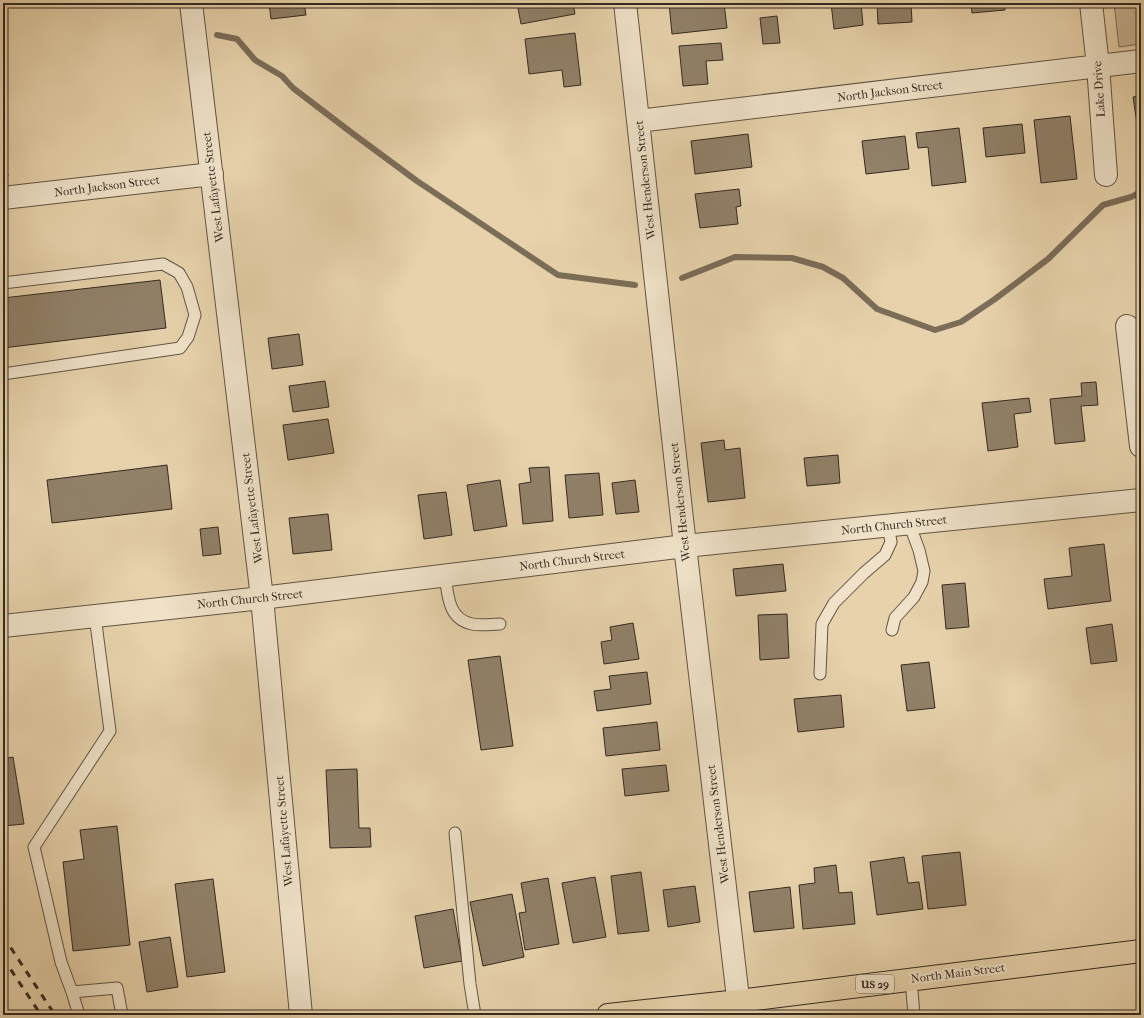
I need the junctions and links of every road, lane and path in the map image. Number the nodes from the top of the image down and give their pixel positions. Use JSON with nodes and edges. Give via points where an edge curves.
{"nodes":[{"id":1,"x":191,"y":3,"type":"edge"},
{"id":2,"x":625,"y":3,"type":"edge"},
{"id":3,"x":1091,"y":3,"type":"edge"},
{"id":4,"x":1141,"y":61,"type":"edge"},
{"id":5,"x":1098,"y":66,"type":"junction"},
{"id":6,"x":638,"y":121,"type":"junction"},
{"id":7,"x":212,"y":174,"type":"junction"},
{"id":8,"x":1106,"y":175,"type":"dead end"},
{"id":9,"x":3,"y":198,"type":"edge"},
{"id":10,"x":3,"y":283,"type":"edge"},
{"id":11,"x":1127,"y":326,"type":"dead end"},
{"id":12,"x":3,"y":374,"type":"edge"},
{"id":13,"x":1141,"y":446,"type":"edge"},
{"id":14,"x":1141,"y":500,"type":"edge"},
{"id":15,"x":899,"y":524,"type":"junction"},
{"id":16,"x":685,"y":546,"type":"junction"},
{"id":17,"x":445,"y":576,"type":"junction"},
{"id":18,"x":262,"y":598,"type":"junction"},
{"id":19,"x":95,"y":616,"type":"junction"},
{"id":20,"x":500,"y":624,"type":"dead end"},
{"id":21,"x":3,"y":626,"type":"edge"},
{"id":22,"x":892,"y":630,"type":"dead end"},
{"id":23,"x":820,"y":674,"type":"dead end"},
{"id":24,"x":454,"y":833,"type":"dead end"},
{"id":25,"x":1141,"y":950,"type":"edge"},
{"id":26,"x":911,"y":979,"type":"junction"},
{"id":27,"x":72,"y":992,"type":"junction"},
{"id":28,"x":739,"y":1008,"type":"edge"},
{"id":29,"x":79,"y":1015,"type":"edge"},
{"id":30,"x":122,"y":1015,"type":"edge"},
{"id":31,"x":301,"y":1015,"type":"edge"},
{"id":32,"x":475,"y":1015,"type":"edge"},
{"id":33,"x":608,"y":1015,"type":"edge"},
{"id":34,"x":914,"y":1015,"type":"edge"}],
"edges":[{"from":1,"to":7,"type":"street","name":"West Lafayette Street"},
{"from":2,"to":6,"type":"street","name":"West Henderson Street"},
{"from":3,"to":5,"type":"street","name":"Lake Drive"},
{"from":4,"to":5,"type":"street","name":"North Jackson Street"},
{"from":5,"to":6,"type":"street","name":"North Jackson Street"},
{"from":5,"to":8,"type":"street","name":"Lake Drive"},
{"from":6,"to":16,"type":"street","name":"West Henderson Street"},
{"from":7,"to":9,"type":"street","name":"North Jackson Street"},
{"from":7,"to":18,"type":"street","name":"West Lafayette Street"},
{"from":10,"to":12,"type":"lane","via":[[163,264],[180,273],[188,287],[195,315],[188,338],[180,348]]},
{"from":11,"to":13,"type":"street"},
{"from":14,"to":15,"type":"street","name":"North Church Street"},
{"from":15,"to":16,"type":"street","name":"North Church Street"},
{"from":15,"to":22,"type":"lane","via":[[918,550],[924,571],[922,582],[914,597],[896,618]]},
{"from":15,"to":23,"type":"lane","via":[[885,555],[834,603],[822,624]]},
{"from":16,"to":17,"type":"street","name":"North Church Street"},
{"from":16,"to":28,"type":"street","name":"West Henderson Street"},
{"from":17,"to":18,"type":"street","name":"North Church Street"},
{"from":17,"to":20,"type":"lane","via":[[452,610],[460,620],[472,624]]},
{"from":18,"to":19,"type":"street","name":"North Church Street"},
{"from":18,"to":31,"type":"street","name":"West Lafayette Street"},
{"from":19,"to":21,"type":"street","name":"North Church Street"},
{"from":19,"to":27,"type":"lane","via":[[110,731],[34,847],[61,962]]},
{"from":24,"to":32,"type":"lane"},
{"from":25,"to":26,"type":"main road","name":"North Main Street","number":"US 29"},
{"from":26,"to":28,"type":"main road","name":"North Main Street","number":"US 29"},
{"from":26,"to":34,"type":"lane"},
{"from":27,"to":29,"type":"lane"},
{"from":27,"to":30,"type":"lane","via":[[116,988]]},
{"from":28,"to":33,"type":"main road","name":"North Main Street","number":"US 29"}]}
